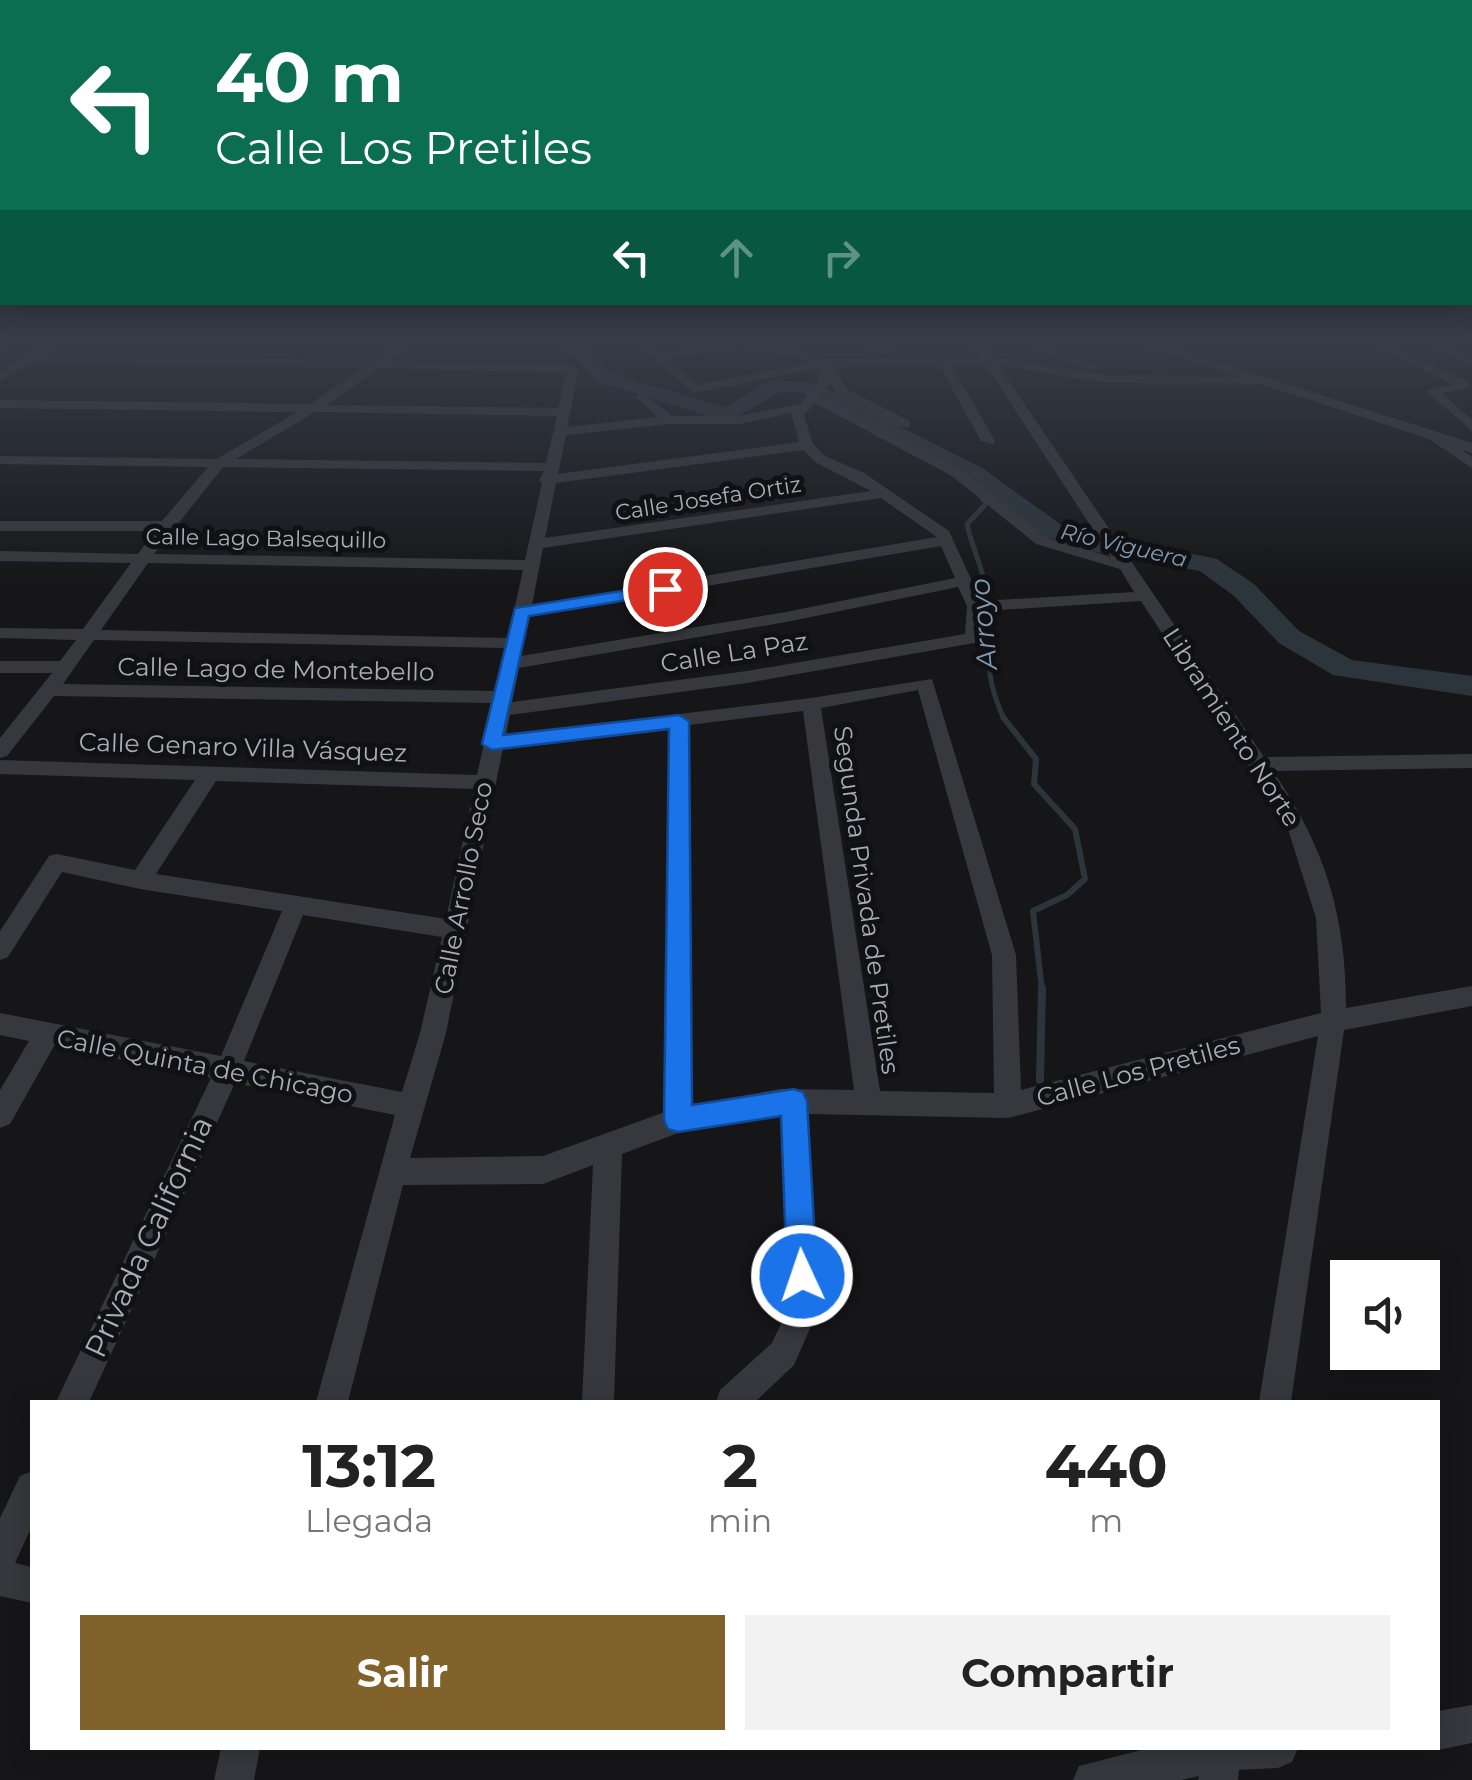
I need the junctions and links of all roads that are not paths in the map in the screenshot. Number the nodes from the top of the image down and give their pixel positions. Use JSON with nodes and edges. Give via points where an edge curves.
{"nodes":[{"id":1,"x":287,"y":423,"type":"edge"},
{"id":2,"x":560,"y":423,"type":"edge"},
{"id":3,"x":799,"y":423,"type":"edge"},
{"id":4,"x":862,"y":423,"type":"edge"},
{"id":5,"x":976,"y":423,"type":"edge"},
{"id":6,"x":1030,"y":423,"type":"edge"},
{"id":7,"x":1394,"y":423,"type":"edge"},
{"id":8,"x":1434,"y":436,"type":"junction"},
{"id":9,"x":988,"y":442,"type":"dead end"},
{"id":10,"x":807,"y":445,"type":"junction"},
{"id":11,"x":1472,"y":448,"type":"edge"},
{"id":12,"x":0,"y":460,"type":"edge"},
{"id":13,"x":219,"y":463,"type":"junction"},
{"id":14,"x":1472,"y":464,"type":"edge"},
{"id":15,"x":548,"y":474,"type":"junction"},
{"id":16,"x":884,"y":493,"type":"junction"},
{"id":17,"x":0,"y":526,"type":"edge"},
{"id":18,"x":166,"y":526,"type":"junction"},
{"id":19,"x":946,"y":540,"type":"junction"},
{"id":20,"x":534,"y":555,"type":"junction"},
{"id":21,"x":0,"y":556,"type":"edge"},
{"id":22,"x":143,"y":558,"type":"junction"},
{"id":23,"x":1123,"y":561,"type":"junction"},
{"id":24,"x":962,"y":580,"type":"junction"},
{"id":25,"x":1147,"y":596,"type":"junction"},
{"id":26,"x":984,"y":605,"type":"junction"},
{"id":27,"x":521,"y":612,"type":"junction"},
{"id":28,"x":0,"y":633,"type":"edge"},
{"id":29,"x":88,"y":634,"type":"junction"},
{"id":30,"x":512,"y":654,"type":"junction"},
{"id":31,"x":0,"y":667,"type":"edge"},
{"id":32,"x":66,"y":667,"type":"junction"},
{"id":33,"x":50,"y":690,"type":"junction"},
{"id":34,"x":501,"y":704,"type":"junction"},
{"id":35,"x":810,"y":704,"type":"junction"},
{"id":36,"x":679,"y":721,"type":"junction"},
{"id":37,"x":492,"y":744,"type":"junction"},
{"id":38,"x":0,"y":751,"type":"edge"},
{"id":39,"x":1472,"y":761,"type":"edge"},
{"id":40,"x":1258,"y":764,"type":"junction"},
{"id":41,"x":0,"y":767,"type":"edge"},
{"id":42,"x":211,"y":772,"type":"junction"},
{"id":43,"x":485,"y":782,"type":"junction"},
{"id":44,"x":140,"y":880,"type":"junction"},
{"id":45,"x":296,"y":904,"type":"junction"},
{"id":46,"x":456,"y":930,"type":"junction"},
{"id":47,"x":0,"y":950,"type":"edge"},
{"id":48,"x":1472,"y":996,"type":"edge"},
{"id":49,"x":1333,"y":1021,"type":"junction"},
{"id":50,"x":0,"y":1024,"type":"edge"},
{"id":51,"x":47,"y":1034,"type":"junction"},
{"id":52,"x":226,"y":1072,"type":"junction"},
{"id":53,"x":794,"y":1101,"type":"junction"},
{"id":54,"x":869,"y":1104,"type":"junction"},
{"id":55,"x":411,"y":1106,"type":"junction"},
{"id":56,"x":1008,"y":1106,"type":"junction"},
{"id":57,"x":0,"y":1116,"type":"edge"},
{"id":58,"x":678,"y":1120,"type":"junction"},
{"id":59,"x":608,"y":1148,"type":"junction"},
{"id":60,"x":392,"y":1172,"type":"junction"},
{"id":61,"x":73,"y":1400,"type":"edge"},
{"id":62,"x":333,"y":1400,"type":"edge"},
{"id":63,"x":598,"y":1400,"type":"edge"},
{"id":64,"x":734,"y":1400,"type":"edge"},
{"id":65,"x":1275,"y":1400,"type":"edge"},
{"id":66,"x":30,"y":1492,"type":"edge"},
{"id":67,"x":0,"y":1557,"type":"edge"},
{"id":68,"x":0,"y":1578,"type":"edge"},
{"id":69,"x":30,"y":1584,"type":"edge"},
{"id":70,"x":1472,"y":1724,"type":"edge"},
{"id":71,"x":1440,"y":1730,"type":"edge"},
{"id":72,"x":242,"y":1750,"type":"edge"},
{"id":73,"x":1268,"y":1750,"type":"edge"},
{"id":74,"x":1221,"y":1759,"type":"edge"},
{"id":75,"x":234,"y":1780,"type":"edge"},
{"id":76,"x":1093,"y":1780,"type":"edge"}],
"edges":[{"from":1,"to":13,"type":"street"},
{"from":2,"to":15,"type":"street","name":"Calle Arrollo Seco"},
{"from":3,"to":10,"type":"street"},
{"from":4,"to":23,"type":"street","via":[[958,473],[1042,542]]},
{"from":5,"to":9,"type":"street"},
{"from":6,"to":23,"type":"street","name":"Libramiento Norte"},
{"from":7,"to":8,"type":"street"},
{"from":8,"to":11,"type":"street"},
{"from":8,"to":14,"type":"street"},
{"from":10,"to":15,"type":"street"},
{"from":10,"to":16,"type":"street","via":[[820,459]]},
{"from":12,"to":13,"type":"street"},
{"from":13,"to":15,"type":"street"},
{"from":13,"to":18,"type":"street"},
{"from":15,"to":20,"type":"street","name":"Calle Arrollo Seco"},
{"from":16,"to":19,"type":"street"},
{"from":16,"to":20,"type":"street","name":"Calle Josefa Ortiz"},
{"from":17,"to":18,"type":"street"},
{"from":18,"to":22,"type":"street"},
{"from":19,"to":24,"type":"street"},
{"from":19,"to":27,"type":"street"},
{"from":20,"to":22,"type":"street","name":"Calle Lago Balsequillo"},
{"from":20,"to":27,"type":"street","name":"Calle Arrollo Seco"},
{"from":21,"to":22,"type":"street","name":"Calle Lago Balsequillo"},
{"from":22,"to":29,"type":"street"},
{"from":23,"to":25,"type":"street","name":"Libramiento Norte"},
{"from":24,"to":26,"type":"street"},
{"from":24,"to":30,"type":"street","via":[[786,617]]},
{"from":25,"to":26,"type":"street"},
{"from":25,"to":40,"type":"street","name":"Libramiento Norte"},
{"from":26,"to":34,"type":"street","name":"Calle La Paz","via":[[974,638],[747,677]]},
{"from":27,"to":30,"type":"street","name":"Calle Arrollo Seco"},
{"from":28,"to":29,"type":"street"},
{"from":29,"to":30,"type":"street"},
{"from":29,"to":32,"type":"street"},
{"from":30,"to":34,"type":"street","name":"Calle Arrollo Seco"},
{"from":31,"to":32,"type":"street"},
{"from":32,"to":33,"type":"street"},
{"from":33,"to":34,"type":"street","name":"Calle Lago de Montebello"},
{"from":33,"to":38,"type":"street"},
{"from":34,"to":37,"type":"street","name":"Calle Arrollo Seco"},
{"from":35,"to":36,"type":"street"},
{"from":35,"to":54,"type":"street","name":"Segunda Privada de Pretiles"},
{"from":35,"to":56,"type":"street","via":[[925,683],[1004,955]]},
{"from":36,"to":37,"type":"street"},
{"from":36,"to":58,"type":"street"},
{"from":37,"to":43,"type":"street","name":"Calle Arrollo Seco"},
{"from":39,"to":40,"type":"street"},
{"from":40,"to":49,"type":"street","name":"Libramiento Norte","via":[[1296,820],[1322,884],[1335,962]]},
{"from":41,"to":42,"type":"street","name":"Calle Genaro Villa Vásquez"},
{"from":42,"to":43,"type":"street","name":"Calle Genaro Villa Vásquez"},
{"from":42,"to":44,"type":"street"},
{"from":43,"to":46,"type":"street","name":"Calle Arrollo Seco"},
{"from":44,"to":45,"type":"street"},
{"from":44,"to":47,"type":"street","via":[[57,862]]},
{"from":45,"to":46,"type":"street"},
{"from":45,"to":52,"type":"street","name":"Privada California"},
{"from":46,"to":55,"type":"street","name":"Calle Arrollo Seco"},
{"from":48,"to":49,"type":"street","name":"Calle Los Pretiles"},
{"from":49,"to":56,"type":"street","name":"Calle Los Pretiles"},
{"from":49,"to":65,"type":"street","name":"Libramiento Norte"},
{"from":50,"to":51,"type":"street","name":"Calle Quinta de Chicago"},
{"from":51,"to":52,"type":"street","name":"Calle Quinta de Chicago"},
{"from":51,"to":57,"type":"street"},
{"from":52,"to":55,"type":"street","name":"Calle Quinta de Chicago"},
{"from":52,"to":61,"type":"street","name":"Privada California"},
{"from":53,"to":54,"type":"street","name":"Calle Los Pretiles"},
{"from":53,"to":58,"type":"street","name":"Calle Los Pretiles"},
{"from":53,"to":64,"type":"street","via":[[803,1310],[783,1354]]},
{"from":54,"to":56,"type":"street","name":"Calle Los Pretiles"},
{"from":55,"to":60,"type":"street","name":"Calle Arrollo Seco"},
{"from":58,"to":59,"type":"street","name":"Calle Los Pretiles"},
{"from":59,"to":60,"type":"street","name":"Calle Los Pretiles","via":[[544,1170]]},
{"from":59,"to":63,"type":"street"},
{"from":60,"to":62,"type":"street","name":"Calle Arrollo Seco"},
{"from":66,"to":67,"type":"street"},
{"from":68,"to":69,"type":"street"},
{"from":70,"to":71,"type":"street"},
{"from":72,"to":75,"type":"street"},
{"from":73,"to":74,"type":"street"},
{"from":74,"to":76,"type":"street"}]}
